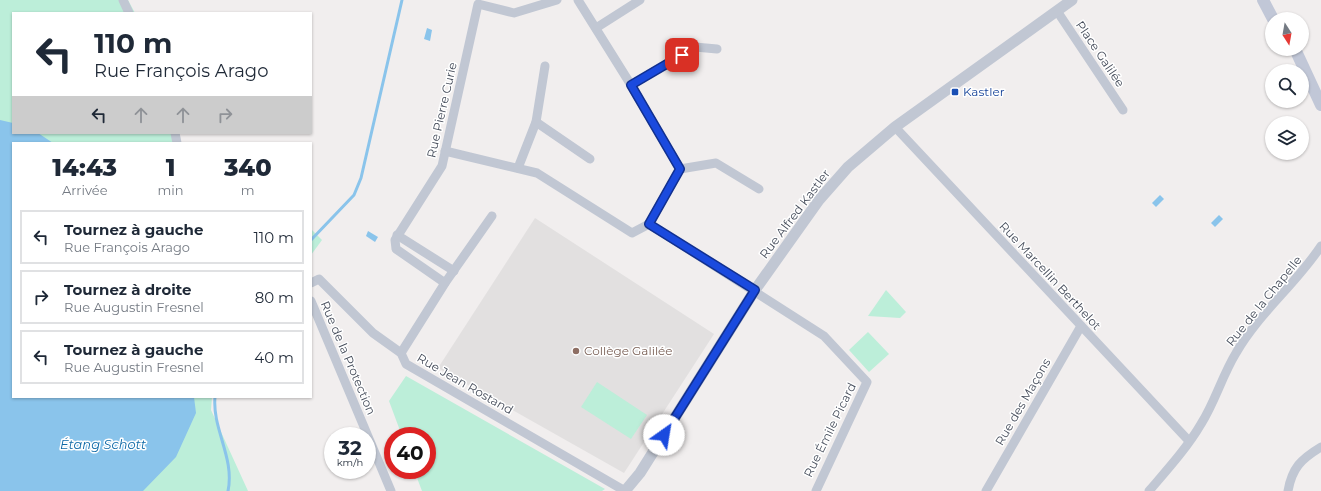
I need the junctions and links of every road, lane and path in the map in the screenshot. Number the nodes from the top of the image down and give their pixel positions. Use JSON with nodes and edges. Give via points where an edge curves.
{"nodes":[{"id":1,"x":123,"y":0,"type":"edge"},
{"id":2,"x":557,"y":0,"type":"edge"},
{"id":3,"x":578,"y":0,"type":"edge"},
{"id":4,"x":640,"y":0,"type":"edge"},
{"id":5,"x":1072,"y":0,"type":"edge"},
{"id":6,"x":1263,"y":0,"type":"edge"},
{"id":7,"x":478,"y":2,"type":"edge"},
{"id":8,"x":1057,"y":11,"type":"junction"},
{"id":9,"x":129,"y":12,"type":"edge"},
{"id":10,"x":1269,"y":12,"type":"edge"},
{"id":11,"x":596,"y":28,"type":"junction"},
{"id":12,"x":717,"y":49,"type":"dead end"},
{"id":13,"x":1298,"y":56,"type":"edge"},
{"id":14,"x":545,"y":66,"type":"dead end"},
{"id":15,"x":631,"y":85,"type":"junction"},
{"id":16,"x":1321,"y":105,"type":"edge"},
{"id":17,"x":1123,"y":110,"type":"dead end"},
{"id":18,"x":536,"y":122,"type":"junction"},
{"id":19,"x":895,"y":127,"type":"junction"},
{"id":20,"x":445,"y":151,"type":"junction"},
{"id":21,"x":590,"y":159,"type":"dead end"},
{"id":22,"x":518,"y":168,"type":"junction"},
{"id":23,"x":680,"y":169,"type":"junction"},
{"id":24,"x":759,"y":189,"type":"dead end"},
{"id":25,"x":492,"y":216,"type":"dead end"},
{"id":26,"x":649,"y":224,"type":"junction"},
{"id":27,"x":397,"y":235,"type":"junction"},
{"id":28,"x":1321,"y":246,"type":"edge"},
{"id":29,"x":454,"y":271,"type":"junction"},
{"id":30,"x":312,"y":282,"type":"edge"},
{"id":31,"x":446,"y":283,"type":"junction"},
{"id":32,"x":755,"y":290,"type":"junction"},
{"id":33,"x":312,"y":303,"type":"edge"},
{"id":34,"x":1081,"y":326,"type":"junction"},
{"id":35,"x":401,"y":354,"type":"junction"},
{"id":36,"x":1189,"y":441,"type":"junction"},
{"id":37,"x":1321,"y":447,"type":"edge"},
{"id":38,"x":391,"y":491,"type":"edge"},
{"id":39,"x":625,"y":491,"type":"edge"},
{"id":40,"x":816,"y":491,"type":"edge"},
{"id":41,"x":986,"y":491,"type":"edge"},
{"id":42,"x":1148,"y":491,"type":"edge"},
{"id":43,"x":1288,"y":491,"type":"edge"}],
"edges":[{"from":1,"to":9,"type":"street"},
{"from":2,"to":7,"type":"street","name":"Rue Pierre Curie","via":[[514,13]]},
{"from":3,"to":11,"type":"street"},
{"from":4,"to":11,"type":"street"},
{"from":5,"to":8,"type":"street","name":"Rue Alfred Kastler"},
{"from":6,"to":10,"type":"main road"},
{"from":7,"to":20,"type":"street","name":"Rue Pierre Curie"},
{"from":8,"to":17,"type":"street","name":"Place Galilée"},
{"from":8,"to":19,"type":"street","name":"Rue Alfred Kastler"},
{"from":11,"to":15,"type":"street"},
{"from":12,"to":15,"type":"street","via":[[695,47]]},
{"from":13,"to":16,"type":"main road"},
{"from":14,"to":18,"type":"street"},
{"from":15,"to":23,"type":"street"},
{"from":18,"to":21,"type":"street"},
{"from":18,"to":22,"type":"street"},
{"from":19,"to":32,"type":"street","name":"Rue Alfred Kastler","via":[[848,167],[819,200]]},
{"from":19,"to":34,"type":"street","name":"Rue Marcellin Berthelot"},
{"from":20,"to":22,"type":"street"},
{"from":20,"to":27,"type":"street","name":"Rue Pierre Curie","via":[[442,166]]},
{"from":22,"to":26,"type":"street","via":[[537,173],[632,232]]},
{"from":23,"to":24,"type":"street","via":[[716,163]]},
{"from":23,"to":26,"type":"street"},
{"from":25,"to":29,"type":"street"},
{"from":26,"to":32,"type":"street"},
{"from":27,"to":29,"type":"street"},
{"from":27,"to":31,"type":"street","name":"Rue Pierre Curie","via":[[394,240],[396,249]]},
{"from":28,"to":36,"type":"street","name":"Rue de la Chapelle","via":[[1236,353],[1201,425]]},
{"from":29,"to":31,"type":"street"},
{"from":30,"to":35,"type":"street","name":"Rue Jean Rostand","via":[[319,279],[373,333]]},
{"from":31,"to":35,"type":"street"},
{"from":32,"to":39,"type":"street","name":"Rue Alfred Kastler","via":[[640,473]]},
{"from":32,"to":40,"type":"street","name":"Rue Émile Picard","via":[[824,336],[867,382]]},
{"from":33,"to":38,"type":"street","name":"Rue de la Protection"},
{"from":34,"to":36,"type":"street","name":"Rue Marcellin Berthelot"},
{"from":34,"to":41,"type":"street","name":"Rue des Maçons"},
{"from":35,"to":39,"type":"street","name":"Rue Jean Rostand","via":[[406,364]]},
{"from":36,"to":42,"type":"street","name":"Rue de la Chapelle"},
{"from":37,"to":43,"type":"street","via":[[1301,460],[1291,476]]}]}
